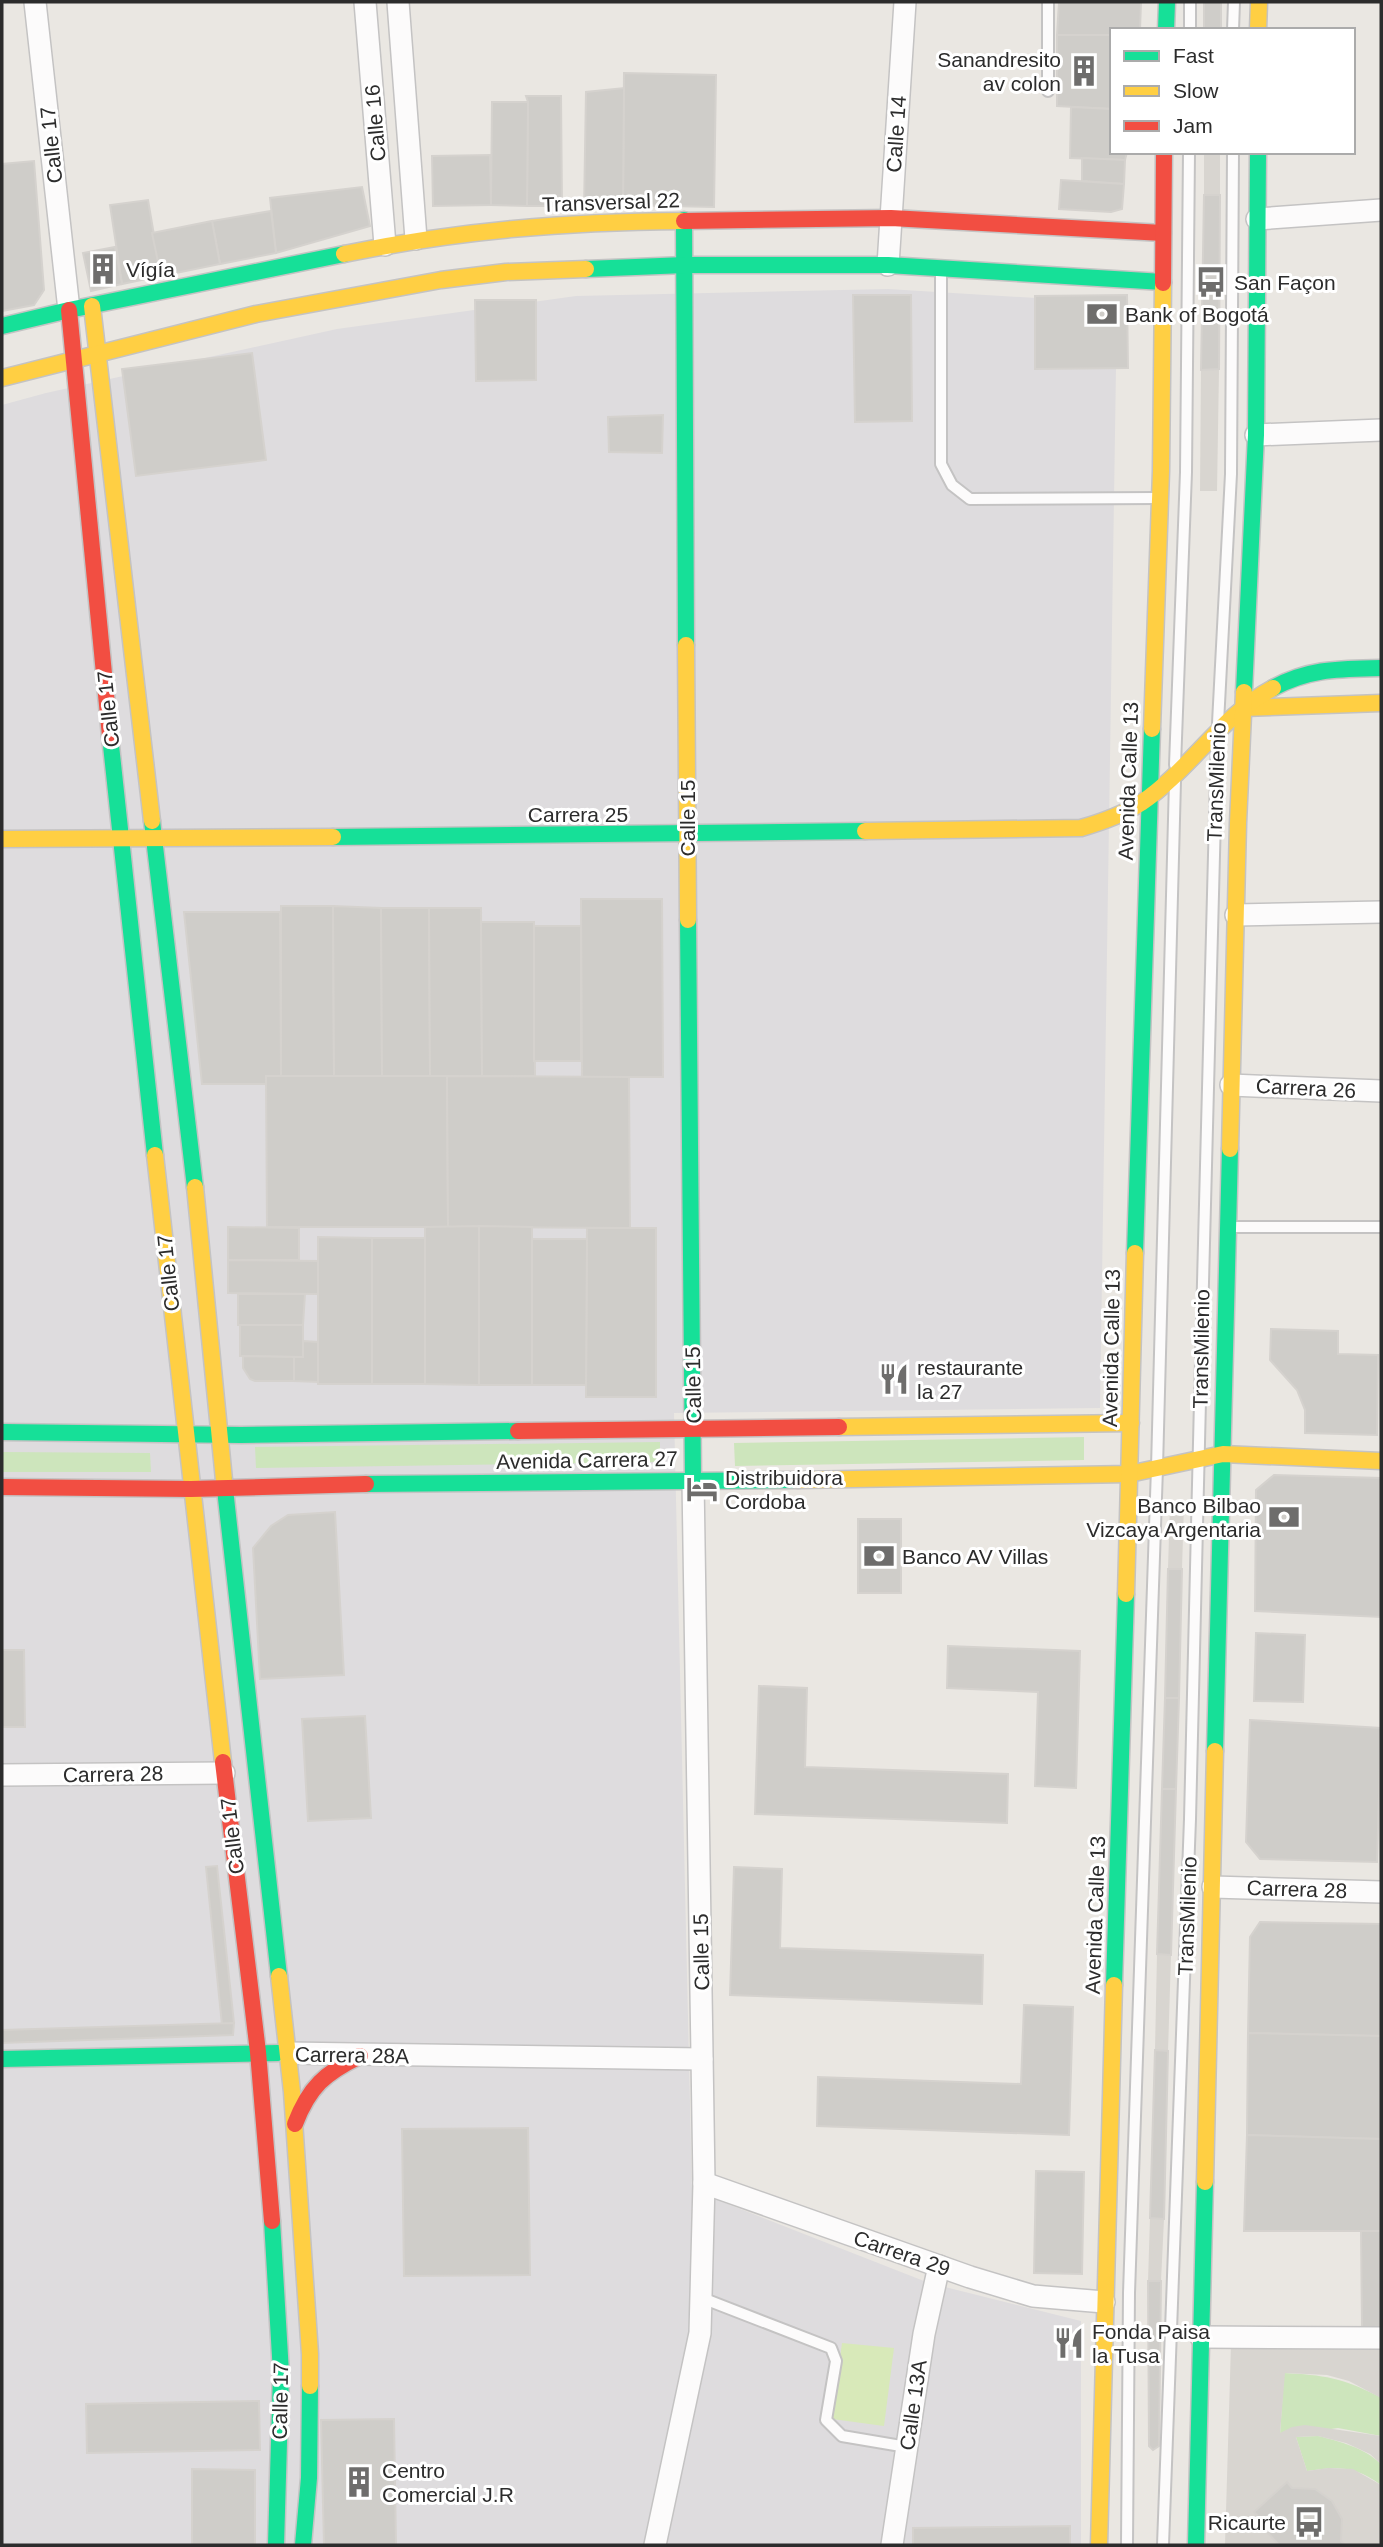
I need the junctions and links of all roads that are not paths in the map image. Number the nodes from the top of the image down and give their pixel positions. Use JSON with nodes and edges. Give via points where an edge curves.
{"nodes":[{"id":1,"x":34,"y":2,"type":"edge"},
{"id":2,"x":365,"y":2,"type":"edge"},
{"id":3,"x":398,"y":2,"type":"edge"},
{"id":4,"x":905,"y":2,"type":"edge"},
{"id":5,"x":1048,"y":2,"type":"edge"},
{"id":6,"x":1167,"y":2,"type":"edge"},
{"id":7,"x":1190,"y":2,"type":"edge"},
{"id":8,"x":1234,"y":2,"type":"edge"},
{"id":9,"x":1259,"y":2,"type":"edge"},
{"id":10,"x":1166,"y":28,"type":"edge"},
{"id":11,"x":1190,"y":28,"type":"edge"},
{"id":12,"x":1233,"y":28,"type":"edge"},
{"id":13,"x":1258,"y":28,"type":"edge"},
{"id":14,"x":1048,"y":91,"type":"dead end"},
{"id":15,"x":1164,"y":154,"type":"edge"},
{"id":16,"x":1189,"y":154,"type":"edge"},
{"id":17,"x":1233,"y":154,"type":"edge"},
{"id":18,"x":1258,"y":154,"type":"edge"},
{"id":19,"x":1381,"y":210,"type":"edge"},
{"id":20,"x":891,"y":218,"type":"junction"},
{"id":21,"x":1257,"y":219,"type":"junction"},
{"id":22,"x":684,"y":220,"type":"junction"},
{"id":23,"x":1163,"y":233,"type":"junction"},
{"id":24,"x":416,"y":239,"type":"junction"},
{"id":25,"x":385,"y":245,"type":"junction"},
{"id":26,"x":685,"y":265,"type":"junction"},
{"id":27,"x":888,"y":265,"type":"junction"},
{"id":28,"x":941,"y":267,"type":"junction"},
{"id":29,"x":1163,"y":282,"type":"junction"},
{"id":30,"x":92,"y":306,"type":"junction"},
{"id":31,"x":69,"y":310,"type":"junction"},
{"id":32,"x":2,"y":326,"type":"edge"},
{"id":33,"x":98,"y":353,"type":"junction"},
{"id":34,"x":74,"y":359,"type":"junction"},
{"id":35,"x":2,"y":378,"type":"edge"},
{"id":36,"x":1381,"y":430,"type":"edge"},
{"id":37,"x":1256,"y":435,"type":"junction"},
{"id":38,"x":1160,"y":498,"type":"junction"},
{"id":39,"x":1381,"y":668,"type":"edge"},
{"id":40,"x":1381,"y":703,"type":"edge"},
{"id":41,"x":1243,"y":708,"type":"junction"},
{"id":42,"x":1217,"y":733,"type":"junction"},
{"id":43,"x":1175,"y":774,"type":"junction"},
{"id":44,"x":1149,"y":800,"type":"junction"},
{"id":45,"x":687,"y":834,"type":"junction"},
{"id":46,"x":120,"y":838,"type":"junction"},
{"id":47,"x":153,"y":838,"type":"junction"},
{"id":48,"x":2,"y":839,"type":"edge"},
{"id":49,"x":1381,"y":912,"type":"edge"},
{"id":50,"x":1236,"y":915,"type":"junction"},
{"id":51,"x":1231,"y":1085,"type":"junction"},
{"id":52,"x":1381,"y":1091,"type":"edge"},
{"id":53,"x":1228,"y":1227,"type":"junction"},
{"id":54,"x":1381,"y":1227,"type":"edge"},
{"id":55,"x":1131,"y":1423,"type":"junction"},
{"id":56,"x":694,"y":1430,"type":"junction"},
{"id":57,"x":2,"y":1432,"type":"edge"},
{"id":58,"x":186,"y":1433,"type":"junction"},
{"id":59,"x":222,"y":1435,"type":"junction"},
{"id":60,"x":1223,"y":1454,"type":"junction"},
{"id":61,"x":1198,"y":1460,"type":"junction"},
{"id":62,"x":1381,"y":1461,"type":"edge"},
{"id":63,"x":1157,"y":1468,"type":"junction"},
{"id":64,"x":1129,"y":1474,"type":"junction"},
{"id":65,"x":693,"y":1480,"type":"junction"},
{"id":66,"x":2,"y":1488,"type":"edge"},
{"id":67,"x":225,"y":1488,"type":"junction"},
{"id":68,"x":191,"y":1489,"type":"junction"},
{"id":69,"x":224,"y":1773,"type":"junction"},
{"id":70,"x":2,"y":1775,"type":"edge"},
{"id":71,"x":1213,"y":1887,"type":"junction"},
{"id":72,"x":1381,"y":1892,"type":"edge"},
{"id":73,"x":258,"y":2052,"type":"junction"},
{"id":74,"x":287,"y":2053,"type":"junction"},
{"id":75,"x":360,"y":2056,"type":"junction"},
{"id":76,"x":2,"y":2059,"type":"edge"},
{"id":77,"x":702,"y":2059,"type":"junction"},
{"id":78,"x":295,"y":2124,"type":"junction"},
{"id":79,"x":704,"y":2183,"type":"junction"},
{"id":80,"x":939,"y":2266,"type":"junction"},
{"id":81,"x":702,"y":2298,"type":"junction"},
{"id":82,"x":1104,"y":2302,"type":"junction"},
{"id":83,"x":1201,"y":2337,"type":"junction"},
{"id":84,"x":1381,"y":2338,"type":"edge"},
{"id":85,"x":907,"y":2447,"type":"junction"},
{"id":86,"x":276,"y":2545,"type":"edge"},
{"id":87,"x":303,"y":2545,"type":"edge"},
{"id":88,"x":655,"y":2545,"type":"edge"},
{"id":89,"x":892,"y":2545,"type":"edge"},
{"id":90,"x":1099,"y":2545,"type":"edge"},
{"id":91,"x":1127,"y":2545,"type":"edge"},
{"id":92,"x":1163,"y":2545,"type":"edge"},
{"id":93,"x":1196,"y":2545,"type":"edge"}],
"edges":[{"from":1,"to":31,"type":"street","name":"Calle 17"},
{"from":2,"to":25,"type":"street","name":"Calle 16"},
{"from":3,"to":24,"type":"street","name":"Calle 16"},
{"from":4,"to":20,"type":"street","name":"Calle 14"},
{"from":5,"to":14,"type":"lane"},
{"from":6,"to":10,"type":"street"},
{"from":7,"to":11,"type":"lane"},
{"from":8,"to":12,"type":"lane"},
{"from":9,"to":13,"type":"street"},
{"from":15,"to":23,"type":"street","name":"Avenida Calle 13"},
{"from":16,"to":43,"type":"lane","name":"TransMilenio","via":[[1186,472]]},
{"from":17,"to":42,"type":"lane","name":"TransMilenio","via":[[1231,463]]},
{"from":18,"to":21,"type":"street"},
{"from":19,"to":21,"type":"street"},
{"from":20,"to":22,"type":"street","name":"Transversal 22"},
{"from":20,"to":23,"type":"street","name":"Transversal 22"},
{"from":20,"to":27,"type":"street","name":"Calle 14"},
{"from":21,"to":37,"type":"street"},
{"from":22,"to":24,"type":"street","name":"Transversal 22","via":[[589,222]]},
{"from":22,"to":26,"type":"street","name":"Calle 15"},
{"from":23,"to":29,"type":"street","name":"Avenida Calle 13"},
{"from":24,"to":25,"type":"street","name":"Transversal 22"},
{"from":25,"to":30,"type":"street","name":"Transversal 22"},
{"from":26,"to":27,"type":"street"},
{"from":26,"to":33,"type":"street","via":[[506,272],[441,280],[256,314]]},
{"from":26,"to":45,"type":"street","name":"Calle 15"},
{"from":27,"to":28,"type":"street"},
{"from":28,"to":29,"type":"street"},
{"from":28,"to":38,"type":"lane","via":[[941,464],[952,485],[970,499]]},
{"from":29,"to":38,"type":"street","name":"Avenida Calle 13"},
{"from":30,"to":31,"type":"street","name":"Transversal 22"},
{"from":30,"to":33,"type":"street","name":"Calle 17"},
{"from":31,"to":32,"type":"street","name":"Transversal 22"},
{"from":31,"to":34,"type":"street","name":"Calle 17"},
{"from":33,"to":34,"type":"street"},
{"from":33,"to":47,"type":"street","name":"Calle 17"},
{"from":34,"to":35,"type":"street"},
{"from":34,"to":46,"type":"street","name":"Calle 17"},
{"from":36,"to":37,"type":"street"},
{"from":37,"to":41,"type":"street"},
{"from":38,"to":44,"type":"street","name":"Avenida Calle 13"},
{"from":39,"to":41,"type":"street","name":"Carrera 25","via":[[1322,670],[1293,677]]},
{"from":40,"to":41,"type":"street"},
{"from":41,"to":42,"type":"street","name":"Carrera 25"},
{"from":41,"to":50,"type":"street"},
{"from":42,"to":43,"type":"street","name":"Carrera 25"},
{"from":42,"to":61,"type":"lane","name":"TransMilenio"},
{"from":43,"to":44,"type":"street","name":"Carrera 25"},
{"from":43,"to":63,"type":"lane","name":"TransMilenio"},
{"from":44,"to":45,"type":"street","name":"Carrera 25","via":[[1100,825],[1081,828]]},
{"from":44,"to":55,"type":"street","name":"Avenida Calle 13"},
{"from":45,"to":47,"type":"street","name":"Carrera 25"},
{"from":45,"to":56,"type":"street","name":"Calle 15"},
{"from":46,"to":47,"type":"street","name":"Carrera 25"},
{"from":46,"to":48,"type":"street","name":"Carrera 25"},
{"from":46,"to":58,"type":"street","name":"Calle 17"},
{"from":47,"to":59,"type":"street","name":"Calle 17"},
{"from":49,"to":50,"type":"street"},
{"from":50,"to":51,"type":"street"},
{"from":51,"to":52,"type":"street","name":"Carrera 26"},
{"from":51,"to":53,"type":"street"},
{"from":53,"to":54,"type":"lane"},
{"from":53,"to":60,"type":"street"},
{"from":55,"to":56,"type":"street","name":"Avenida Carrera 27"},
{"from":55,"to":64,"type":"street","name":"Avenida Calle 13"},
{"from":56,"to":59,"type":"street","name":"Avenida Carrera 27"},
{"from":56,"to":65,"type":"street","name":"Calle 15"},
{"from":57,"to":58,"type":"street","name":"Avenida Carrera 27"},
{"from":58,"to":59,"type":"street","name":"Avenida Carrera 27"},
{"from":58,"to":68,"type":"street","name":"Calle 17"},
{"from":59,"to":67,"type":"street","name":"Calle 17"},
{"from":60,"to":61,"type":"street","name":"Avenida Carrera 27"},
{"from":60,"to":62,"type":"street","name":"Avenida Carrera 27"},
{"from":60,"to":71,"type":"street"},
{"from":61,"to":63,"type":"street","name":"Avenida Carrera 27"},
{"from":61,"to":92,"type":"lane","name":"TransMilenio","via":[[1190,1818]]},
{"from":63,"to":64,"type":"street","name":"Avenida Carrera 27"},
{"from":63,"to":91,"type":"lane","name":"TransMilenio","via":[[1130,2280]]},
{"from":64,"to":65,"type":"street","name":"Avenida Carrera 27"},
{"from":64,"to":82,"type":"street","name":"Avenida Calle 13"},
{"from":65,"to":67,"type":"street","name":"Avenida Carrera 27"},
{"from":65,"to":77,"type":"street","name":"Calle 15"},
{"from":66,"to":68,"type":"street","name":"Avenida Carrera 27"},
{"from":67,"to":68,"type":"street","name":"Avenida Carrera 27"},
{"from":67,"to":74,"type":"street","name":"Calle 17"},
{"from":68,"to":69,"type":"street","name":"Calle 17"},
{"from":69,"to":70,"type":"street","name":"Carrera 28"},
{"from":69,"to":73,"type":"street","name":"Calle 17"},
{"from":71,"to":72,"type":"street","name":"Carrera 28"},
{"from":71,"to":83,"type":"street"},
{"from":73,"to":74,"type":"street","name":"Carrera 28A"},
{"from":73,"to":76,"type":"street","name":"Carrera 28A"},
{"from":73,"to":86,"type":"street","name":"Calle 17","via":[[281,2373]]},
{"from":74,"to":75,"type":"street","name":"Carrera 28A"},
{"from":74,"to":78,"type":"street","name":"Calle 17"},
{"from":75,"to":77,"type":"street","name":"Carrera 28A"},
{"from":75,"to":78,"type":"street","via":[[319,2079]]},
{"from":77,"to":79,"type":"street","name":"Calle 15"},
{"from":78,"to":87,"type":"street","name":"Calle 17","via":[[310,2354],[309,2478]]},
{"from":79,"to":80,"type":"street","name":"Carrera 29"},
{"from":79,"to":81,"type":"street","name":"Calle 15"},
{"from":80,"to":82,"type":"street","name":"Carrera 29","via":[[1033,2296]]},
{"from":80,"to":85,"type":"street","name":"Calle 13A"},
{"from":81,"to":85,"type":"lane","via":[[831,2348],[836,2361],[826,2420],[842,2436]]},
{"from":81,"to":88,"type":"street","name":"Calle 15","via":[[700,2333]]},
{"from":82,"to":90,"type":"street","name":"Avenida Calle 13"},
{"from":83,"to":84,"type":"street"},
{"from":83,"to":93,"type":"street"},
{"from":85,"to":89,"type":"street","name":"Calle 13A"}]}
